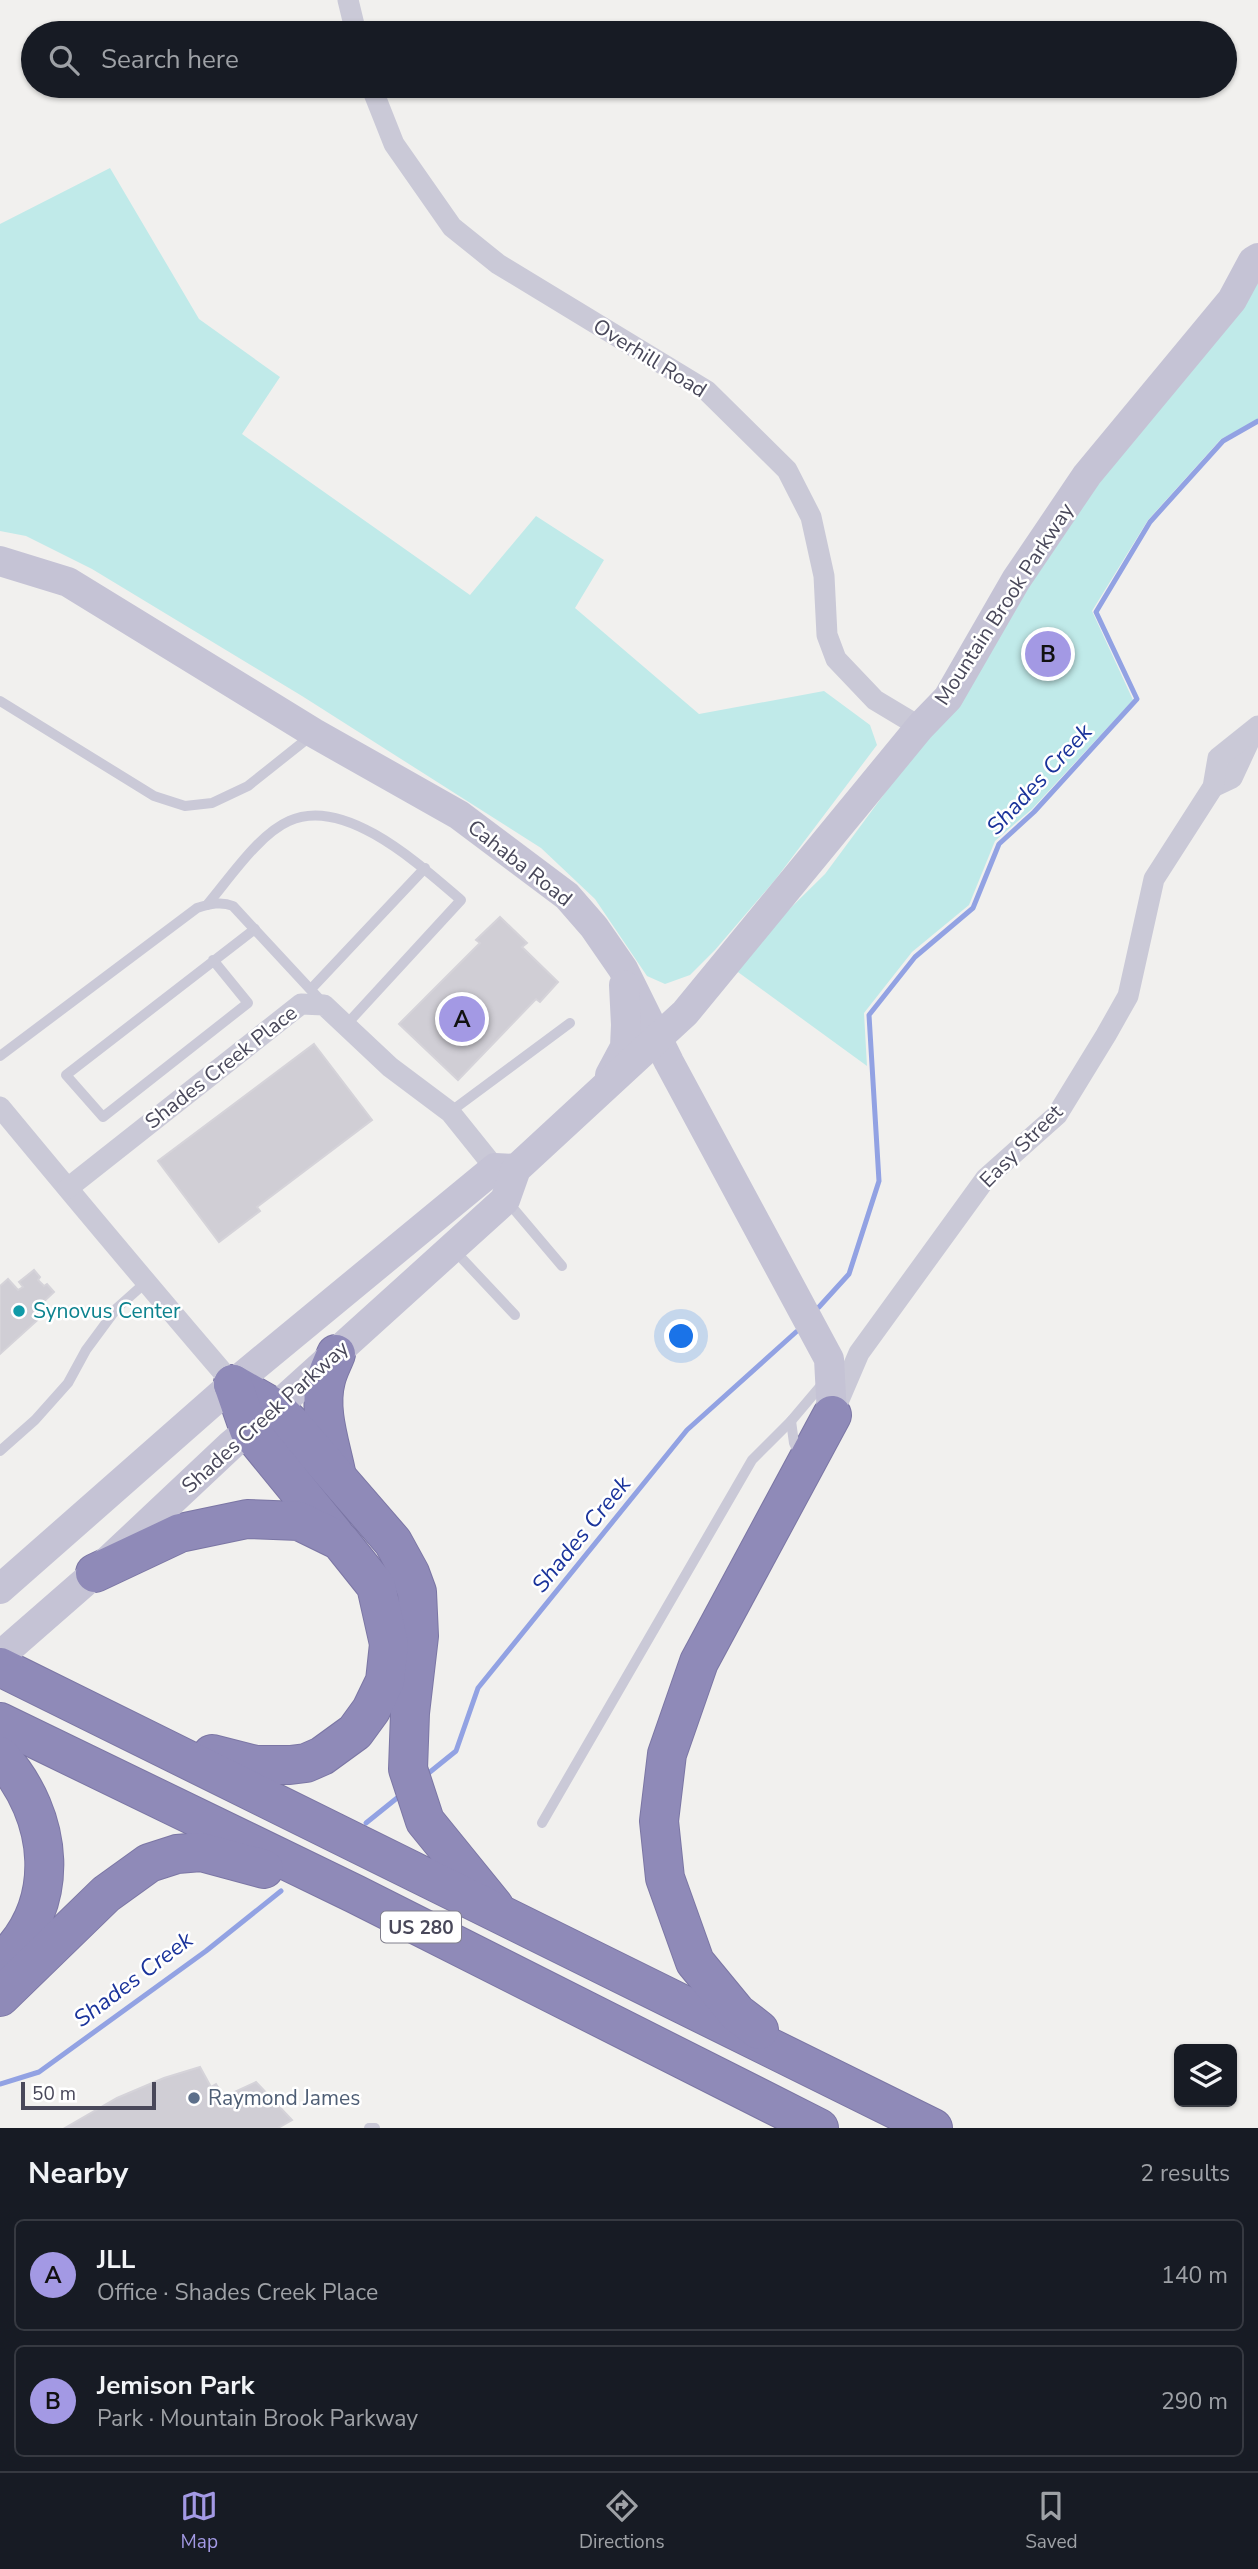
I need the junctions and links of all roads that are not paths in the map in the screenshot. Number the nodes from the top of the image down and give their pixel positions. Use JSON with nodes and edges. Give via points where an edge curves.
{"nodes":[{"id":1,"x":348,"y":0,"type":"edge"},
{"id":2,"x":353,"y":21,"type":"edge"},
{"id":3,"x":376,"y":98,"type":"edge"},
{"id":4,"x":1258,"y":258,"type":"edge"},
{"id":5,"x":0,"y":561,"type":"edge"},
{"id":6,"x":0,"y":701,"type":"edge"},
{"id":7,"x":920,"y":727,"type":"junction"},
{"id":8,"x":1256,"y":728,"type":"edge"},
{"id":9,"x":314,"y":733,"type":"junction"},
{"id":10,"x":425,"y":869,"type":"junction"},
{"id":11,"x":207,"y":905,"type":"junction"},
{"id":12,"x":255,"y":929,"type":"junction"},
{"id":13,"x":213,"y":960,"type":"junction"},
{"id":14,"x":622,"y":969,"type":"junction"},
{"id":15,"x":318,"y":997,"type":"junction"},
{"id":16,"x":570,"y":1023,"type":"dead end"},
{"id":17,"x":346,"y":1025,"type":"junction"},
{"id":18,"x":658,"y":1037,"type":"junction"},
{"id":19,"x":0,"y":1056,"type":"edge"},
{"id":20,"x":604,"y":1088,"type":"junction"},
{"id":21,"x":0,"y":1107,"type":"edge"},
{"id":22,"x":450,"y":1112,"type":"junction"},
{"id":23,"x":505,"y":1168,"type":"junction"},
{"id":24,"x":68,"y":1188,"type":"junction"},
{"id":25,"x":505,"y":1200,"type":"junction"},
{"id":26,"x":452,"y":1248,"type":"junction"},
{"id":27,"x":562,"y":1266,"type":"dead end"},
{"id":28,"x":145,"y":1283,"type":"junction"},
{"id":29,"x":515,"y":1315,"type":"dead end"},
{"id":30,"x":336,"y":1354,"type":"junction"},
{"id":31,"x":830,"y":1374,"type":"junction"},
{"id":32,"x":233,"y":1384,"type":"junction"},
{"id":33,"x":832,"y":1415,"type":"junction"},
{"id":34,"x":262,"y":1419,"type":"junction"},
{"id":35,"x":791,"y":1421,"type":"junction"},
{"id":36,"x":0,"y":1451,"type":"edge"},
{"id":37,"x":807,"y":1461,"type":"junction"},
{"id":38,"x":337,"y":1475,"type":"junction"},
{"id":39,"x":340,"y":1541,"type":"junction"},
{"id":40,"x":95,"y":1573,"type":"junction"},
{"id":41,"x":0,"y":1589,"type":"edge"},
{"id":42,"x":0,"y":1656,"type":"edge"},
{"id":43,"x":0,"y":1667,"type":"edge"},
{"id":44,"x":133,"y":1732,"type":"junction"},
{"id":45,"x":7,"y":1737,"type":"edge"},
{"id":46,"x":542,"y":1823,"type":"dead end"},
{"id":47,"x":355,"y":1894,"type":"junction"},
{"id":48,"x":502,"y":1916,"type":"junction"},
{"id":49,"x":14,"y":1967,"type":"edge"},
{"id":50,"x":0,"y":1997,"type":"edge"},
{"id":51,"x":805,"y":2066,"type":"junction"},
{"id":52,"x":369,"y":2128,"type":"edge"},
{"id":53,"x":375,"y":2128,"type":"edge"},
{"id":54,"x":818,"y":2128,"type":"edge"},
{"id":55,"x":933,"y":2128,"type":"edge"}],
"edges":[{"from":1,"to":2,"type":"street"},
{"from":3,"to":7,"type":"street","name":"Overhill Road","via":[[394,144],[452,226],[498,264],[706,391],[787,470],[811,517],[824,576],[827,635],[836,659],[875,700]]},
{"from":4,"to":7,"type":"main road","name":"Mountain Brook Parkway","via":[[1232,300],[1087,475],[1016,580],[948,698]]},
{"from":5,"to":9,"type":"main road","name":"Cahaba Road","via":[[68,582]]},
{"from":6,"to":9,"type":"lane","via":[[154,796],[185,806],[212,803],[247,786]]},
{"from":7,"to":18,"type":"main road","name":"Mountain Brook Parkway","via":[[685,1013]]},
{"from":8,"to":33,"type":"street","name":"Easy Street","via":[[1217,758],[1213,787],[1154,879],[1128,996],[1057,1115],[986,1178],[859,1353]]},
{"from":9,"to":14,"type":"main road","name":"Cahaba Road","via":[[459,815],[567,896]]},
{"from":10,"to":11,"type":"lane","via":[[341,818],[311,814],[287,821],[262,840]]},
{"from":10,"to":15,"type":"lane"},
{"from":10,"to":17,"type":"lane","via":[[461,900]]},
{"from":11,"to":12,"type":"lane","via":[[233,906]]},
{"from":11,"to":19,"type":"lane"},
{"from":12,"to":13,"type":"lane"},
{"from":12,"to":15,"type":"lane"},
{"from":13,"to":13,"type":"lane","via":[[66,1074],[103,1117],[248,1003]]},
{"from":14,"to":18,"type":"main road","name":"Cahaba Road"},
{"from":14,"to":20,"type":"main road","via":[[625,1047]]},
{"from":15,"to":17,"type":"street","name":"Shades Creek Place"},
{"from":15,"to":24,"type":"street","name":"Shades Creek Place","via":[[301,1004]]},
{"from":16,"to":22,"type":"lane"},
{"from":17,"to":22,"type":"street","name":"Shades Creek Place","via":[[390,1067]]},
{"from":18,"to":20,"type":"main road","name":"Shades Creek Parkway"},
{"from":18,"to":31,"type":"main road","name":"Cahaba Road","via":[[829,1359]]},
{"from":20,"to":23,"type":"main road","name":"Shades Creek Parkway"},
{"from":21,"to":24,"type":"street"},
{"from":22,"to":23,"type":"street","name":"Shades Creek Place"},
{"from":23,"to":25,"type":"main road","name":"Shades Creek Parkway"},
{"from":23,"to":32,"type":"main road","name":"Shades Creek Parkway"},
{"from":24,"to":28,"type":"street"},
{"from":25,"to":26,"type":"main road","name":"Shades Creek Parkway"},
{"from":25,"to":27,"type":"lane"},
{"from":26,"to":29,"type":"lane"},
{"from":26,"to":30,"type":"main road","name":"Shades Creek Parkway"},
{"from":28,"to":32,"type":"street"},
{"from":28,"to":36,"type":"lane","via":[[117,1308],[68,1383]]},
{"from":30,"to":34,"type":"main road","name":"Shades Creek Parkway"},
{"from":30,"to":38,"type":"highway","via":[[324,1399]]},
{"from":31,"to":33,"type":"main road","name":"Cahaba Road"},
{"from":31,"to":35,"type":"lane"},
{"from":32,"to":34,"type":"highway"},
{"from":32,"to":41,"type":"main road","name":"Shades Creek Parkway"},
{"from":33,"to":37,"type":"highway"},
{"from":34,"to":38,"type":"highway"},
{"from":34,"to":39,"type":"highway"},
{"from":34,"to":40,"type":"main road","name":"Shades Creek Parkway"},
{"from":35,"to":37,"type":"lane","via":[[794,1443]]},
{"from":35,"to":46,"type":"lane","via":[[752,1460]]},
{"from":37,"to":51,"type":"highway","via":[[699,1662],[667,1754],[659,1821],[665,1878],[695,1962],[737,2013]]},
{"from":38,"to":48,"type":"highway","via":[[393,1542],[417,1592],[419,1636],[408,1769],[425,1821]]},
{"from":39,"to":40,"type":"highway","via":[[299,1521],[247,1519],[180,1533]]},
{"from":39,"to":44,"type":"highway","via":[[376,1587],[389,1644],[385,1681],[355,1732],[314,1759],[271,1767]]},
{"from":40,"to":42,"type":"main road","name":"Shades Creek Parkway"},
{"from":43,"to":44,"type":"highway","number":"US 280"},
{"from":44,"to":48,"type":"highway","number":"US 280"},
{"from":45,"to":47,"type":"highway","number":"US 280"},
{"from":45,"to":49,"type":"highway","via":[[15,1772],[40,1829],[45,1870],[34,1918],[10,1954]]},
{"from":47,"to":49,"type":"highway","via":[[201,1852],[177,1854],[149,1863]]},
{"from":47,"to":54,"type":"highway","number":"US 280"},
{"from":48,"to":51,"type":"highway","number":"US 280"},
{"from":49,"to":50,"type":"highway"},
{"from":51,"to":55,"type":"highway","number":"US 280"},
{"from":52,"to":53,"type":"lane"}]}
